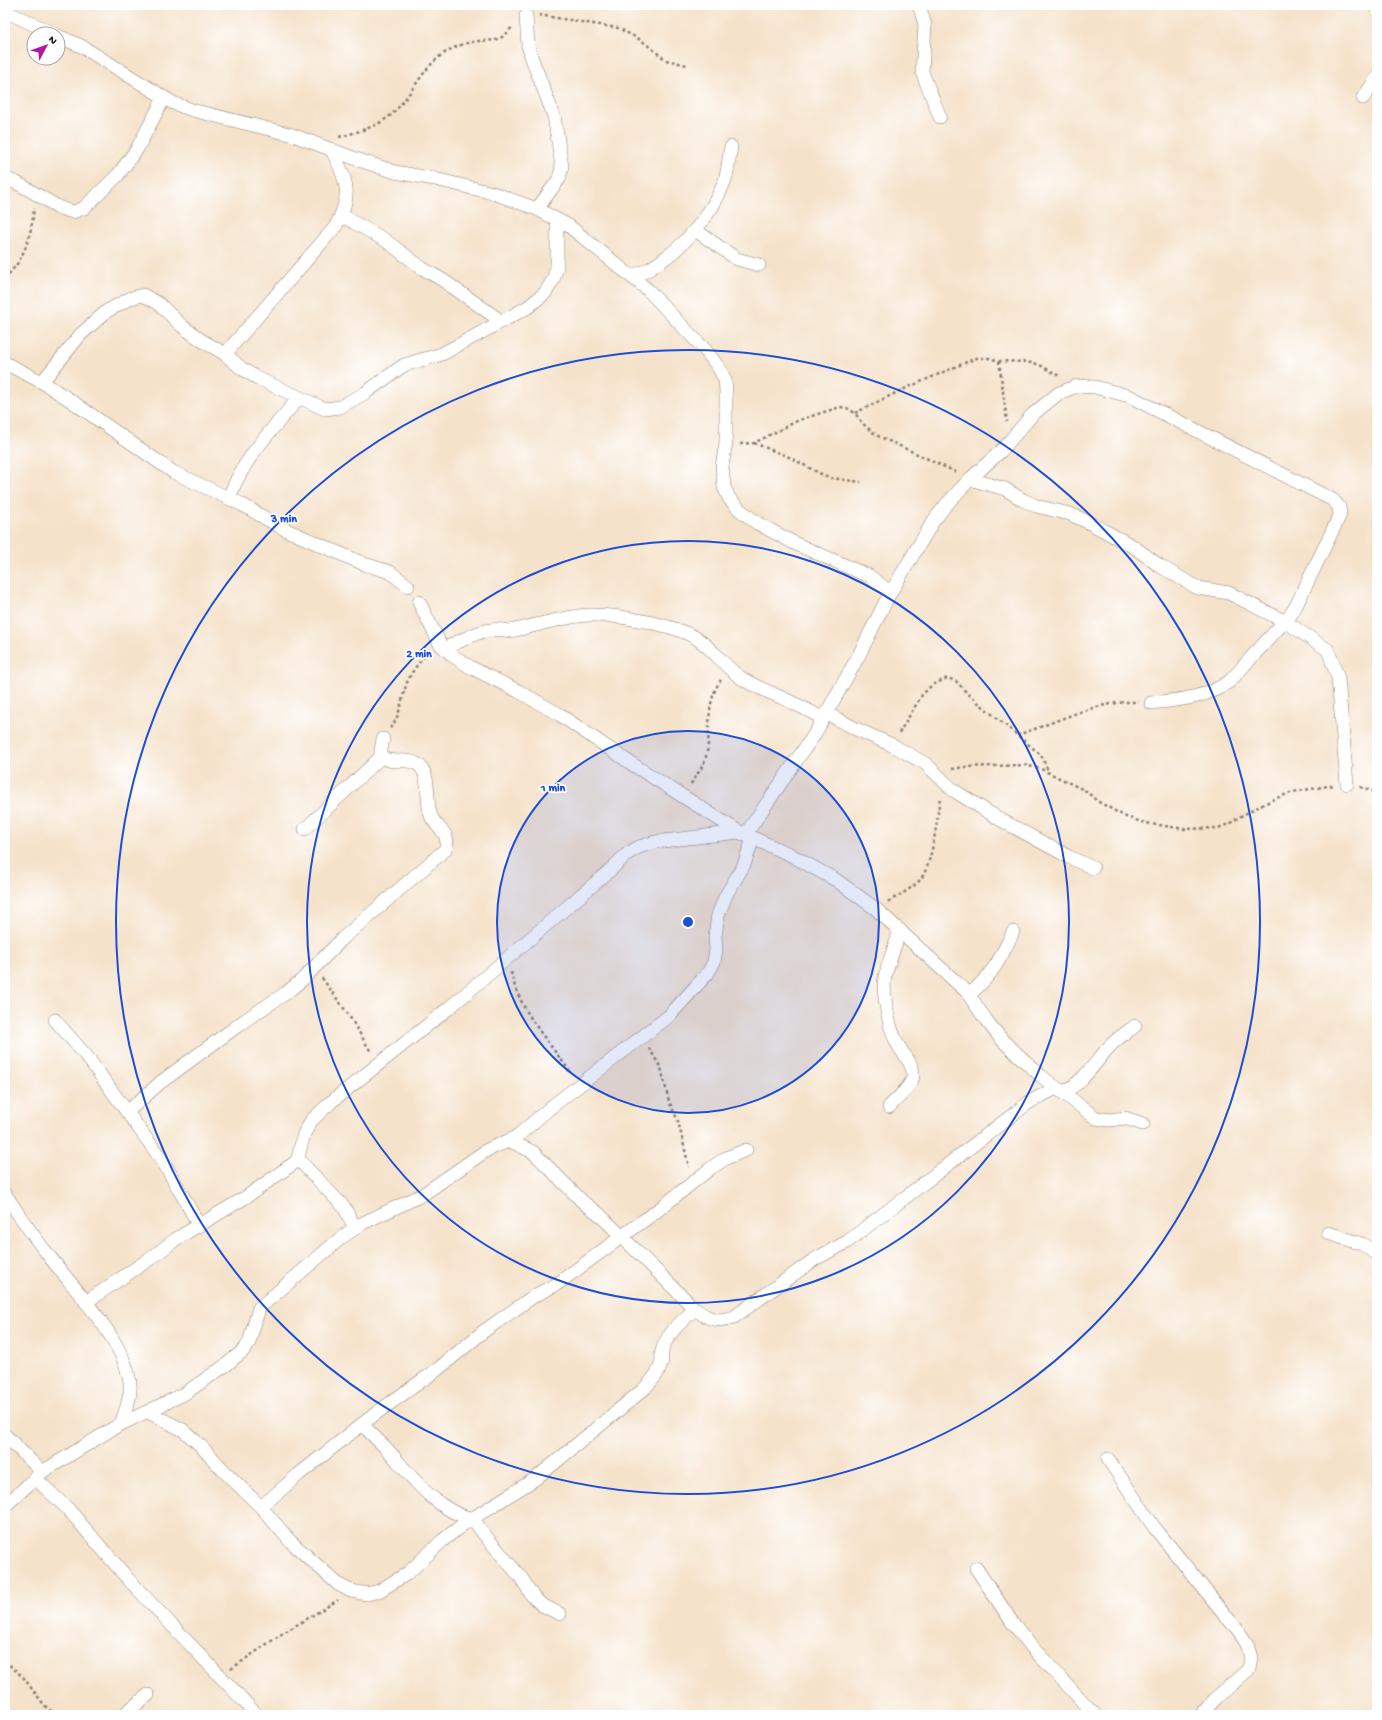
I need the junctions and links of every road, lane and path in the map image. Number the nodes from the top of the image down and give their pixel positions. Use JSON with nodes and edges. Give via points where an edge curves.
{"nodes":[{"id":1,"x":919,"y":5,"type":"edge"},
{"id":2,"x":1375,"y":5,"type":"edge"},
{"id":3,"x":1377,"y":10,"type":"edge"},
{"id":4,"x":5,"y":11,"type":"edge"},
{"id":5,"x":526,"y":16,"type":"junction"},
{"id":6,"x":37,"y":26,"type":"edge"},
{"id":7,"x":66,"y":39,"type":"edge"},
{"id":8,"x":687,"y":65,"type":"dead end"},
{"id":9,"x":1377,"y":78,"type":"edge"},
{"id":10,"x":164,"y":98,"type":"junction"},
{"id":11,"x":1363,"y":98,"type":"dead end"},
{"id":12,"x":940,"y":117,"type":"dead end"},
{"id":13,"x":313,"y":143,"type":"junction"},
{"id":14,"x":731,"y":147,"type":"dead end"},
{"id":15,"x":332,"y":150,"type":"junction"},
{"id":16,"x":5,"y":178,"type":"edge"},
{"id":17,"x":35,"y":193,"type":"junction"},
{"id":18,"x":538,"y":209,"type":"junction"},
{"id":19,"x":341,"y":215,"type":"junction"},
{"id":20,"x":557,"y":220,"type":"junction"},
{"id":21,"x":695,"y":230,"type":"junction"},
{"id":22,"x":759,"y":265,"type":"dead end"},
{"id":23,"x":631,"y":276,"type":"junction"},
{"id":24,"x":5,"y":279,"type":"edge"},
{"id":25,"x":501,"y":321,"type":"junction"},
{"id":26,"x":224,"y":354,"type":"junction"},
{"id":27,"x":999,"y":361,"type":"junction"},
{"id":28,"x":5,"y":363,"type":"edge"},
{"id":29,"x":42,"y":382,"type":"junction"},
{"id":30,"x":1077,"y":386,"type":"junction"},
{"id":31,"x":299,"y":398,"type":"junction"},
{"id":32,"x":855,"y":413,"type":"junction"},
{"id":33,"x":1009,"y":441,"type":"junction"},
{"id":34,"x":726,"y":443,"type":"junction"},
{"id":35,"x":754,"y":443,"type":"junction"},
{"id":36,"x":970,"y":479,"type":"junction"},
{"id":37,"x":861,"y":482,"type":"dead end"},
{"id":38,"x":229,"y":498,"type":"junction"},
{"id":39,"x":408,"y":586,"type":"dead end"},
{"id":40,"x":890,"y":592,"type":"junction"},
{"id":41,"x":419,"y":602,"type":"dead end"},
{"id":42,"x":1285,"y":622,"type":"junction"},
{"id":43,"x":441,"y":643,"type":"junction"},
{"id":44,"x":729,"y":668,"type":"junction"},
{"id":45,"x":1151,"y":703,"type":"joint"},
{"id":46,"x":824,"y":716,"type":"junction"},
{"id":47,"x":1017,"y":735,"type":"junction"},
{"id":48,"x":383,"y":739,"type":"joint"},
{"id":49,"x":892,"y":745,"type":"junction"},
{"id":50,"x":381,"y":757,"type":"junction"},
{"id":51,"x":1050,"y":773,"type":"junction"},
{"id":52,"x":939,"y":776,"type":"junction"},
{"id":53,"x":1347,"y":784,"type":"junction"},
{"id":54,"x":1377,"y":792,"type":"edge"},
{"id":55,"x":683,"y":796,"type":"junction"},
{"id":56,"x":305,"y":829,"type":"dead end"},
{"id":57,"x":746,"y":835,"type":"junction"},
{"id":58,"x":1093,"y":868,"type":"dead end"},
{"id":59,"x":876,"y":909,"type":"junction"},
{"id":60,"x":900,"y":930,"type":"junction"},
{"id":61,"x":1013,"y":932,"type":"dead end"},
{"id":62,"x":509,"y":958,"type":"junction"},
{"id":63,"x":314,"y":968,"type":"junction"},
{"id":64,"x":969,"y":995,"type":"junction"},
{"id":65,"x":55,"y":1020,"type":"dead end"},
{"id":66,"x":1135,"y":1026,"type":"dead end"},
{"id":67,"x":642,"y":1037,"type":"junction"},
{"id":68,"x":379,"y":1064,"type":"junction"},
{"id":69,"x":580,"y":1085,"type":"junction"},
{"id":70,"x":1060,"y":1091,"type":"junction"},
{"id":71,"x":889,"y":1107,"type":"dead end"},
{"id":72,"x":127,"y":1112,"type":"junction"},
{"id":73,"x":1143,"y":1124,"type":"dead end"},
{"id":74,"x":510,"y":1141,"type":"junction"},
{"id":75,"x":746,"y":1150,"type":"dead end"},
{"id":76,"x":298,"y":1159,"type":"junction"},
{"id":77,"x":692,"y":1184,"type":"junction"},
{"id":78,"x":5,"y":1194,"type":"edge"},
{"id":79,"x":199,"y":1225,"type":"junction"},
{"id":80,"x":355,"y":1228,"type":"junction"},
{"id":81,"x":1328,"y":1233,"type":"dead end"},
{"id":82,"x":621,"y":1236,"type":"junction"},
{"id":83,"x":1377,"y":1254,"type":"edge"},
{"id":84,"x":86,"y":1302,"type":"junction"},
{"id":85,"x":695,"y":1309,"type":"junction"},
{"id":86,"x":148,"y":1412,"type":"junction"},
{"id":87,"x":121,"y":1424,"type":"junction"},
{"id":88,"x":362,"y":1424,"type":"junction"},
{"id":89,"x":5,"y":1435,"type":"edge"},
{"id":90,"x":1108,"y":1459,"type":"dead end"},
{"id":91,"x":38,"y":1475,"type":"junction"},
{"id":92,"x":5,"y":1506,"type":"edge"},
{"id":93,"x":261,"y":1507,"type":"junction"},
{"id":94,"x":473,"y":1519,"type":"junction"},
{"id":95,"x":976,"y":1568,"type":"dead end"},
{"id":96,"x":351,"y":1591,"type":"junction"},
{"id":97,"x":560,"y":1614,"type":"dead end"},
{"id":98,"x":5,"y":1661,"type":"edge"},
{"id":99,"x":220,"y":1677,"type":"junction"},
{"id":100,"x":148,"y":1695,"type":"dead end"},
{"id":101,"x":56,"y":1715,"type":"edge"},
{"id":102,"x":123,"y":1715,"type":"edge"},
{"id":103,"x":257,"y":1715,"type":"edge"},
{"id":104,"x":1095,"y":1715,"type":"edge"},
{"id":105,"x":1201,"y":1715,"type":"edge"}],
"edges":[{"from":1,"to":12,"type":"street","via":[[925,25],[922,72]]},
{"from":2,"to":3,"type":"street"},
{"from":4,"to":6,"type":"street"},
{"from":5,"to":8,"type":"path","via":[[536,14],[618,28],[641,40],[666,60]]},
{"from":5,"to":13,"type":"path","via":[[499,40],[473,42],[457,47],[440,57],[428,67],[392,114],[381,123],[358,132]]},
{"from":5,"to":18,"type":"street","via":[[528,45],[554,116],[562,167],[559,179]]},
{"from":7,"to":10,"type":"street","via":[[81,46]]},
{"from":9,"to":11,"type":"street"},
{"from":10,"to":13,"type":"street","via":[[192,110],[292,135]]},
{"from":10,"to":17,"type":"street","via":[[137,149],[118,175],[84,208],[73,212],[60,208]]},
{"from":13,"to":15,"type":"street"},
{"from":14,"to":21,"type":"street","via":[[724,181]]},
{"from":15,"to":18,"type":"street","via":[[395,172],[493,193]]},
{"from":15,"to":19,"type":"street","via":[[343,174],[347,192]]},
{"from":16,"to":17,"type":"street"},
{"from":17,"to":24,"type":"path","via":[[30,235],[16,264]]},
{"from":18,"to":20,"type":"street"},
{"from":19,"to":25,"type":"street","via":[[385,240]]},
{"from":19,"to":26,"type":"street","via":[[336,226]]},
{"from":20,"to":23,"type":"street","via":[[570,226]]},
{"from":20,"to":25,"type":"street","via":[[558,267],[553,280],[545,293],[528,307]]},
{"from":21,"to":22,"type":"street","via":[[737,259]]},
{"from":21,"to":23,"type":"street","via":[[660,262]]},
{"from":23,"to":34,"type":"street","via":[[680,322],[720,368],[726,392]]},
{"from":25,"to":31,"type":"street","via":[[442,354],[404,365],[365,393],[340,407],[325,409]]},
{"from":26,"to":29,"type":"street","via":[[182,326],[158,302],[143,295],[131,298],[106,311],[81,334]]},
{"from":26,"to":31,"type":"street","via":[[241,368]]},
{"from":27,"to":30,"type":"path","via":[[1038,364]]},
{"from":27,"to":32,"type":"path","via":[[976,358]]},
{"from":27,"to":33,"type":"path"},
{"from":28,"to":29,"type":"street"},
{"from":29,"to":38,"type":"street","via":[[173,472]]},
{"from":30,"to":33,"type":"street","via":[[1059,393],[1038,410]]},
{"from":30,"to":42,"type":"street","via":[[1095,387],[1130,396],[1333,500],[1339,507],[1340,515],[1296,606]]},
{"from":31,"to":38,"type":"street","via":[[249,457]]},
{"from":32,"to":35,"type":"path","via":[[840,407],[799,420]]},
{"from":32,"to":36,"type":"path","via":[[876,435]]},
{"from":33,"to":36,"type":"street"},
{"from":34,"to":35,"type":"path"},
{"from":34,"to":40,"type":"street","via":[[722,466],[724,487],[729,498],[740,510],[757,523],[796,544],[869,576]]},
{"from":35,"to":37,"type":"path","via":[[831,478]]},
{"from":36,"to":40,"type":"street","via":[[934,520]]},
{"from":36,"to":42,"type":"street","via":[[1005,488],[1036,506],[1088,522],[1134,547],[1198,588],[1229,594]]},
{"from":38,"to":39,"type":"street","via":[[284,529],[364,564],[390,572]]},
{"from":40,"to":46,"type":"street","via":[[870,634]]},
{"from":41,"to":43,"type":"street"},
{"from":42,"to":45,"type":"street","via":[[1230,681],[1219,689],[1191,698]]},
{"from":42,"to":53,"type":"street","via":[[1328,650],[1334,664],[1339,684]]},
{"from":43,"to":44,"type":"street","via":[[487,629],[510,631],[591,615],[635,619],[678,630],[706,645]]},
{"from":43,"to":48,"type":"path","via":[[409,678],[395,722],[384,733]]},
{"from":43,"to":55,"type":"street","via":[[452,655],[470,667],[518,690],[560,715]]},
{"from":44,"to":46,"type":"street","via":[[744,679]]},
{"from":44,"to":55,"type":"path","via":[[719,683],[710,706],[705,760]]},
{"from":45,"to":47,"type":"path","via":[[1126,702],[1102,706]]},
{"from":46,"to":49,"type":"street"},
{"from":46,"to":57,"type":"street"},
{"from":47,"to":49,"type":"path","via":[[956,682],[947,678],[931,686],[922,695]]},
{"from":47,"to":51,"type":"path","via":[[1041,756]]},
{"from":48,"to":50,"type":"street"},
{"from":49,"to":52,"type":"street","via":[[926,764]]},
{"from":50,"to":56,"type":"street"},
{"from":50,"to":63,"type":"street","via":[[388,761],[417,764],[423,771],[431,816],[446,836],[448,843],[441,854],[343,938]]},
{"from":51,"to":52,"type":"path","via":[[1024,765],[964,766]]},
{"from":51,"to":53,"type":"path","via":[[1086,791],[1097,801],[1126,817],[1145,823],[1185,829],[1218,828],[1293,792]]},
{"from":52,"to":58,"type":"street","via":[[952,790],[1001,820],[1069,858]]},
{"from":52,"to":59,"type":"path","via":[[934,841],[926,868],[920,880],[910,889]]},
{"from":53,"to":54,"type":"path"},
{"from":55,"to":57,"type":"street"},
{"from":57,"to":59,"type":"street","via":[[815,868]]},
{"from":57,"to":62,"type":"street","via":[[655,842],[639,847],[626,854]]},
{"from":57,"to":67,"type":"street","via":[[744,866],[726,895],[718,915],[714,962],[708,973],[669,1016]]},
{"from":59,"to":60,"type":"street"},
{"from":60,"to":64,"type":"street"},
{"from":60,"to":71,"type":"street","via":[[885,979],[885,994],[890,1025],[897,1043],[913,1068],[913,1078]]},
{"from":61,"to":64,"type":"street","via":[[995,969],[985,982]]},
{"from":62,"to":68,"type":"street"},
{"from":62,"to":69,"type":"path","via":[[518,997]]},
{"from":63,"to":68,"type":"path","via":[[348,1014]]},
{"from":63,"to":72,"type":"street","via":[[286,993],[161,1082]]},
{"from":64,"to":70,"type":"street","via":[[986,1020],[1018,1057]]},
{"from":65,"to":72,"type":"street","via":[[88,1058]]},
{"from":66,"to":70,"type":"street","via":[[1114,1042],[1084,1078],[1074,1086]]},
{"from":67,"to":69,"type":"street"},
{"from":67,"to":77,"type":"path","via":[[661,1068],[669,1101],[683,1139]]},
{"from":68,"to":76,"type":"street","via":[[311,1121],[304,1134]]},
{"from":69,"to":74,"type":"street"},
{"from":70,"to":73,"type":"street","via":[[1096,1118],[1125,1118]]},
{"from":70,"to":85,"type":"street","via":[[1052,1090],[1028,1103],[847,1242],[815,1259],[734,1317],[724,1320],[712,1319]]},
{"from":72,"to":79,"type":"street","via":[[164,1163]]},
{"from":74,"to":80,"type":"street","via":[[487,1150],[422,1195]]},
{"from":74,"to":82,"type":"street","via":[[533,1152]]},
{"from":75,"to":77,"type":"street","via":[[726,1158]]},
{"from":76,"to":79,"type":"street"},
{"from":76,"to":80,"type":"street","via":[[344,1207]]},
{"from":77,"to":82,"type":"street"},
{"from":78,"to":84,"type":"street","via":[[49,1257]]},
{"from":79,"to":84,"type":"street"},
{"from":80,"to":86,"type":"street","via":[[259,1308],[249,1343],[244,1350],[184,1394]]},
{"from":81,"to":83,"type":"street","via":[[1362,1244]]},
{"from":82,"to":85,"type":"street"},
{"from":82,"to":88,"type":"street","via":[[557,1284],[534,1296],[484,1331],[438,1370]]},
{"from":84,"to":87,"type":"street","via":[[112,1339],[129,1377],[130,1396]]},
{"from":85,"to":94,"type":"street","via":[[673,1331],[662,1351],[659,1372],[644,1389],[535,1479]]},
{"from":86,"to":87,"type":"street"},
{"from":86,"to":93,"type":"street","via":[[183,1430]]},
{"from":87,"to":91,"type":"street"},
{"from":88,"to":93,"type":"street"},
{"from":88,"to":94,"type":"street","via":[[407,1472],[448,1510],[461,1517]]},
{"from":89,"to":91,"type":"street"},
{"from":90,"to":105,"type":"street","via":[[1154,1527],[1247,1644],[1251,1658],[1249,1669]]},
{"from":91,"to":92,"type":"street"},
{"from":91,"to":99,"type":"street","via":[[129,1580]]},
{"from":93,"to":96,"type":"street","via":[[317,1566],[339,1585]]},
{"from":94,"to":96,"type":"street","via":[[442,1541],[408,1573],[379,1591],[367,1594]]},
{"from":94,"to":97,"type":"street","via":[[522,1579],[533,1597]]},
{"from":95,"to":104,"type":"street","via":[[1021,1634]]},
{"from":96,"to":99,"type":"path","via":[[280,1635]]},
{"from":98,"to":101,"type":"path","via":[[23,1677],[45,1706]]},
{"from":99,"to":103,"type":"street"},
{"from":100,"to":102,"type":"street"}]}
